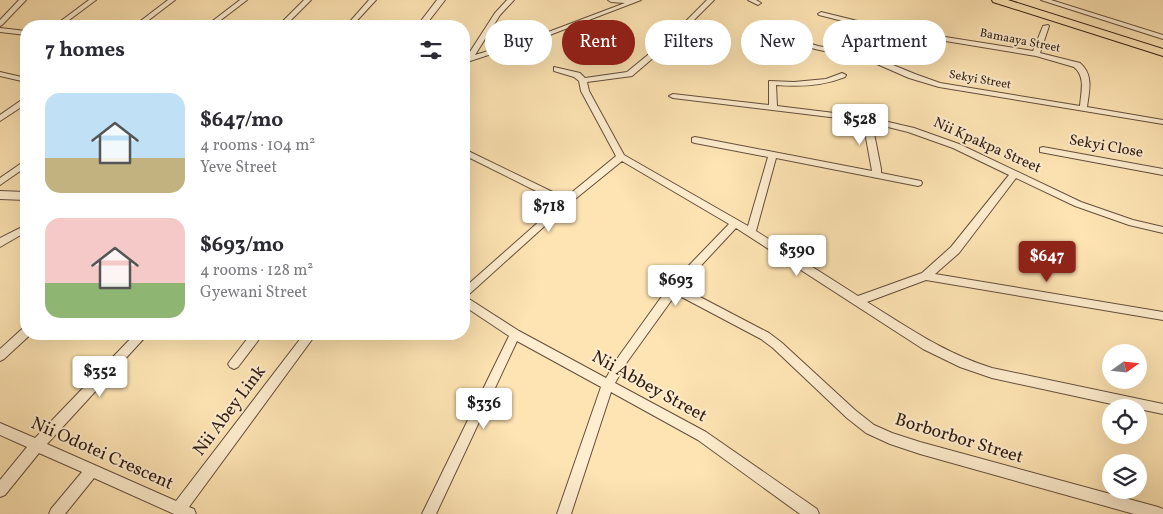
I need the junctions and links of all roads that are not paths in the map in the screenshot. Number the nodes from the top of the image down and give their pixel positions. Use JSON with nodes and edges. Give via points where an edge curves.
{"nodes":[{"id":1,"x":23,"y":0,"type":"edge"},
{"id":2,"x":93,"y":0,"type":"edge"},
{"id":3,"x":172,"y":0,"type":"edge"},
{"id":4,"x":244,"y":0,"type":"edge"},
{"id":5,"x":308,"y":0,"type":"edge"},
{"id":6,"x":373,"y":0,"type":"edge"},
{"id":7,"x":441,"y":0,"type":"edge"},
{"id":8,"x":512,"y":0,"type":"edge"},
{"id":9,"x":611,"y":0,"type":"edge"},
{"id":10,"x":711,"y":0,"type":"edge"},
{"id":11,"x":997,"y":0,"type":"edge"},
{"id":12,"x":1044,"y":0,"type":"edge"},
{"id":13,"x":636,"y":1,"type":"edge"},
{"id":14,"x":1021,"y":1,"type":"edge"},
{"id":15,"x":821,"y":14,"type":"dead end"},
{"id":16,"x":65,"y":20,"type":"edge"},
{"id":17,"x":145,"y":20,"type":"edge"},
{"id":18,"x":217,"y":20,"type":"edge"},
{"id":19,"x":287,"y":20,"type":"edge"},
{"id":20,"x":355,"y":20,"type":"edge"},
{"id":21,"x":426,"y":20,"type":"edge"},
{"id":22,"x":692,"y":20,"type":"edge"},
{"id":23,"x":845,"y":20,"type":"edge"},
{"id":24,"x":0,"y":24,"type":"edge"},
{"id":25,"x":1046,"y":26,"type":"dead end"},
{"id":26,"x":0,"y":30,"type":"edge"},
{"id":27,"x":20,"y":32,"type":"edge"},
{"id":28,"x":1163,"y":37,"type":"edge"},
{"id":29,"x":946,"y":39,"type":"edge"},
{"id":30,"x":1163,"y":46,"type":"edge"},
{"id":31,"x":1163,"y":53,"type":"edge"},
{"id":32,"x":470,"y":54,"type":"edge"},
{"id":33,"x":1036,"y":54,"type":"junction"},
{"id":34,"x":470,"y":59,"type":"edge"},
{"id":35,"x":645,"y":61,"type":"edge"},
{"id":36,"x":886,"y":65,"type":"edge"},
{"id":37,"x":557,"y":69,"type":"dead end"},
{"id":38,"x":0,"y":74,"type":"edge"},
{"id":39,"x":842,"y":75,"type":"dead end"},
{"id":40,"x":20,"y":79,"type":"edge"},
{"id":41,"x":583,"y":80,"type":"junction"},
{"id":42,"x":673,"y":96,"type":"dead end"},
{"id":43,"x":20,"y":105,"type":"edge"},
{"id":44,"x":773,"y":107,"type":"junction"},
{"id":45,"x":1083,"y":110,"type":"junction"},
{"id":46,"x":0,"y":119,"type":"edge"},
{"id":47,"x":866,"y":119,"type":"junction"},
{"id":48,"x":1163,"y":122,"type":"edge"},
{"id":49,"x":695,"y":140,"type":"dead end"},
{"id":50,"x":1043,"y":150,"type":"dead end"},
{"id":51,"x":470,"y":156,"type":"edge"},
{"id":52,"x":772,"y":156,"type":"junction"},
{"id":53,"x":621,"y":157,"type":"junction"},
{"id":54,"x":20,"y":167,"type":"edge"},
{"id":55,"x":1163,"y":172,"type":"edge"},
{"id":56,"x":877,"y":173,"type":"junction"},
{"id":57,"x":1014,"y":174,"type":"junction"},
{"id":58,"x":0,"y":182,"type":"edge"},
{"id":59,"x":918,"y":183,"type":"dead end"},
{"id":60,"x":0,"y":195,"type":"edge"},
{"id":61,"x":20,"y":196,"type":"edge"},
{"id":62,"x":566,"y":202,"type":"junction"},
{"id":63,"x":735,"y":223,"type":"junction"},
{"id":64,"x":1163,"y":230,"type":"edge"},
{"id":65,"x":20,"y":231,"type":"edge"},
{"id":66,"x":751,"y":232,"type":"junction"},
{"id":67,"x":0,"y":243,"type":"edge"},
{"id":68,"x":926,"y":276,"type":"junction"},
{"id":69,"x":674,"y":288,"type":"junction"},
{"id":70,"x":470,"y":289,"type":"edge"},
{"id":71,"x":857,"y":301,"type":"junction"},
{"id":72,"x":470,"y":305,"type":"edge"},
{"id":73,"x":1163,"y":316,"type":"edge"},
{"id":74,"x":515,"y":334,"type":"junction"},
{"id":75,"x":20,"y":338,"type":"edge"},
{"id":76,"x":136,"y":340,"type":"edge"},
{"id":77,"x":253,"y":340,"type":"edge"},
{"id":78,"x":306,"y":340,"type":"edge"},
{"id":79,"x":0,"y":356,"type":"edge"},
{"id":80,"x":234,"y":364,"type":"dead end"},
{"id":81,"x":608,"y":384,"type":"junction"},
{"id":82,"x":1163,"y":409,"type":"edge"},
{"id":83,"x":0,"y":429,"type":"edge"},
{"id":84,"x":38,"y":444,"type":"junction"},
{"id":85,"x":92,"y":471,"type":"junction"},
{"id":86,"x":0,"y":490,"type":"edge"},
{"id":87,"x":184,"y":512,"type":"edge"},
{"id":88,"x":56,"y":514,"type":"edge"},
{"id":89,"x":429,"y":514,"type":"edge"},
{"id":90,"x":564,"y":514,"type":"edge"},
{"id":91,"x":812,"y":514,"type":"edge"},
{"id":92,"x":1158,"y":514,"type":"edge"}],
"edges":[{"from":1,"to":24,"type":"street"},
{"from":2,"to":16,"type":"street"},
{"from":3,"to":17,"type":"street"},
{"from":4,"to":18,"type":"street"},
{"from":5,"to":19,"type":"street"},
{"from":6,"to":20,"type":"street"},
{"from":7,"to":21,"type":"street"},
{"from":8,"to":32,"type":"street","via":[[497,14]]},
{"from":9,"to":13,"type":"street"},
{"from":10,"to":22,"type":"street"},
{"from":11,"to":31,"type":"highway"},
{"from":12,"to":28,"type":"street"},
{"from":13,"to":34,"type":"street","via":[[545,36]]},
{"from":14,"to":30,"type":"highway"},
{"from":15,"to":23,"type":"street","name":"Bamaaya Street"},
{"from":25,"to":33,"type":"street"},
{"from":26,"to":27,"type":"street"},
{"from":29,"to":33,"type":"street","name":"Bamaaya Street"},
{"from":33,"to":45,"type":"street","name":"Bamaaya Street","via":[[1083,69],[1086,75]]},
{"from":35,"to":41,"type":"street","via":[[629,74]]},
{"from":36,"to":45,"type":"street","name":"Sekyi Street","via":[[938,85]]},
{"from":37,"to":41,"type":"street"},
{"from":38,"to":40,"type":"street"},
{"from":39,"to":44,"type":"street","via":[[827,81],[772,83]]},
{"from":41,"to":53,"type":"street","via":[[585,91]]},
{"from":42,"to":44,"type":"street","name":"Nii Kpakpa Street"},
{"from":43,"to":46,"type":"street"},
{"from":44,"to":47,"type":"street","name":"Nii Kpakpa Street"},
{"from":45,"to":48,"type":"street","name":"Sekyi Street"},
{"from":47,"to":56,"type":"street"},
{"from":47,"to":57,"type":"street","name":"Nii Kpakpa Street","via":[[932,136]]},
{"from":49,"to":52,"type":"street"},
{"from":50,"to":55,"type":"street","name":"Sekyi Close"},
{"from":51,"to":62,"type":"street"},
{"from":52,"to":56,"type":"street"},
{"from":52,"to":66,"type":"street"},
{"from":53,"to":62,"type":"street"},
{"from":53,"to":63,"type":"street"},
{"from":54,"to":58,"type":"street"},
{"from":56,"to":59,"type":"street"},
{"from":57,"to":64,"type":"street","name":"Nii Kpakpa Street","via":[[1106,215]]},
{"from":57,"to":68,"type":"street","via":[[955,250]]},
{"from":60,"to":61,"type":"street"},
{"from":62,"to":70,"type":"street"},
{"from":63,"to":66,"type":"street"},
{"from":63,"to":69,"type":"street"},
{"from":65,"to":67,"type":"street"},
{"from":66,"to":71,"type":"street"},
{"from":68,"to":71,"type":"street"},
{"from":68,"to":73,"type":"street"},
{"from":69,"to":81,"type":"street"},
{"from":69,"to":92,"type":"street","name":"Borborbor Street","via":[[777,344],[851,414],[883,435]]},
{"from":71,"to":82,"type":"street","via":[[902,331],[964,364],[992,373]]},
{"from":72,"to":74,"type":"street","name":"Nii Abbey Street"},
{"from":74,"to":81,"type":"street","name":"Nii Abbey Street"},
{"from":74,"to":89,"type":"street"},
{"from":75,"to":79,"type":"street"},
{"from":76,"to":84,"type":"street"},
{"from":77,"to":80,"type":"street"},
{"from":78,"to":87,"type":"street","name":"Nii Abey Link"},
{"from":81,"to":90,"type":"street"},
{"from":81,"to":91,"type":"street","name":"Nii Abbey Street","via":[[702,436]]},
{"from":83,"to":84,"type":"street","name":"Nii Odotei Crescent"},
{"from":84,"to":85,"type":"street","name":"Nii Odotei Crescent"},
{"from":84,"to":86,"type":"street"},
{"from":85,"to":87,"type":"street","name":"Nii Odotei Crescent"},
{"from":85,"to":88,"type":"street"}]}
